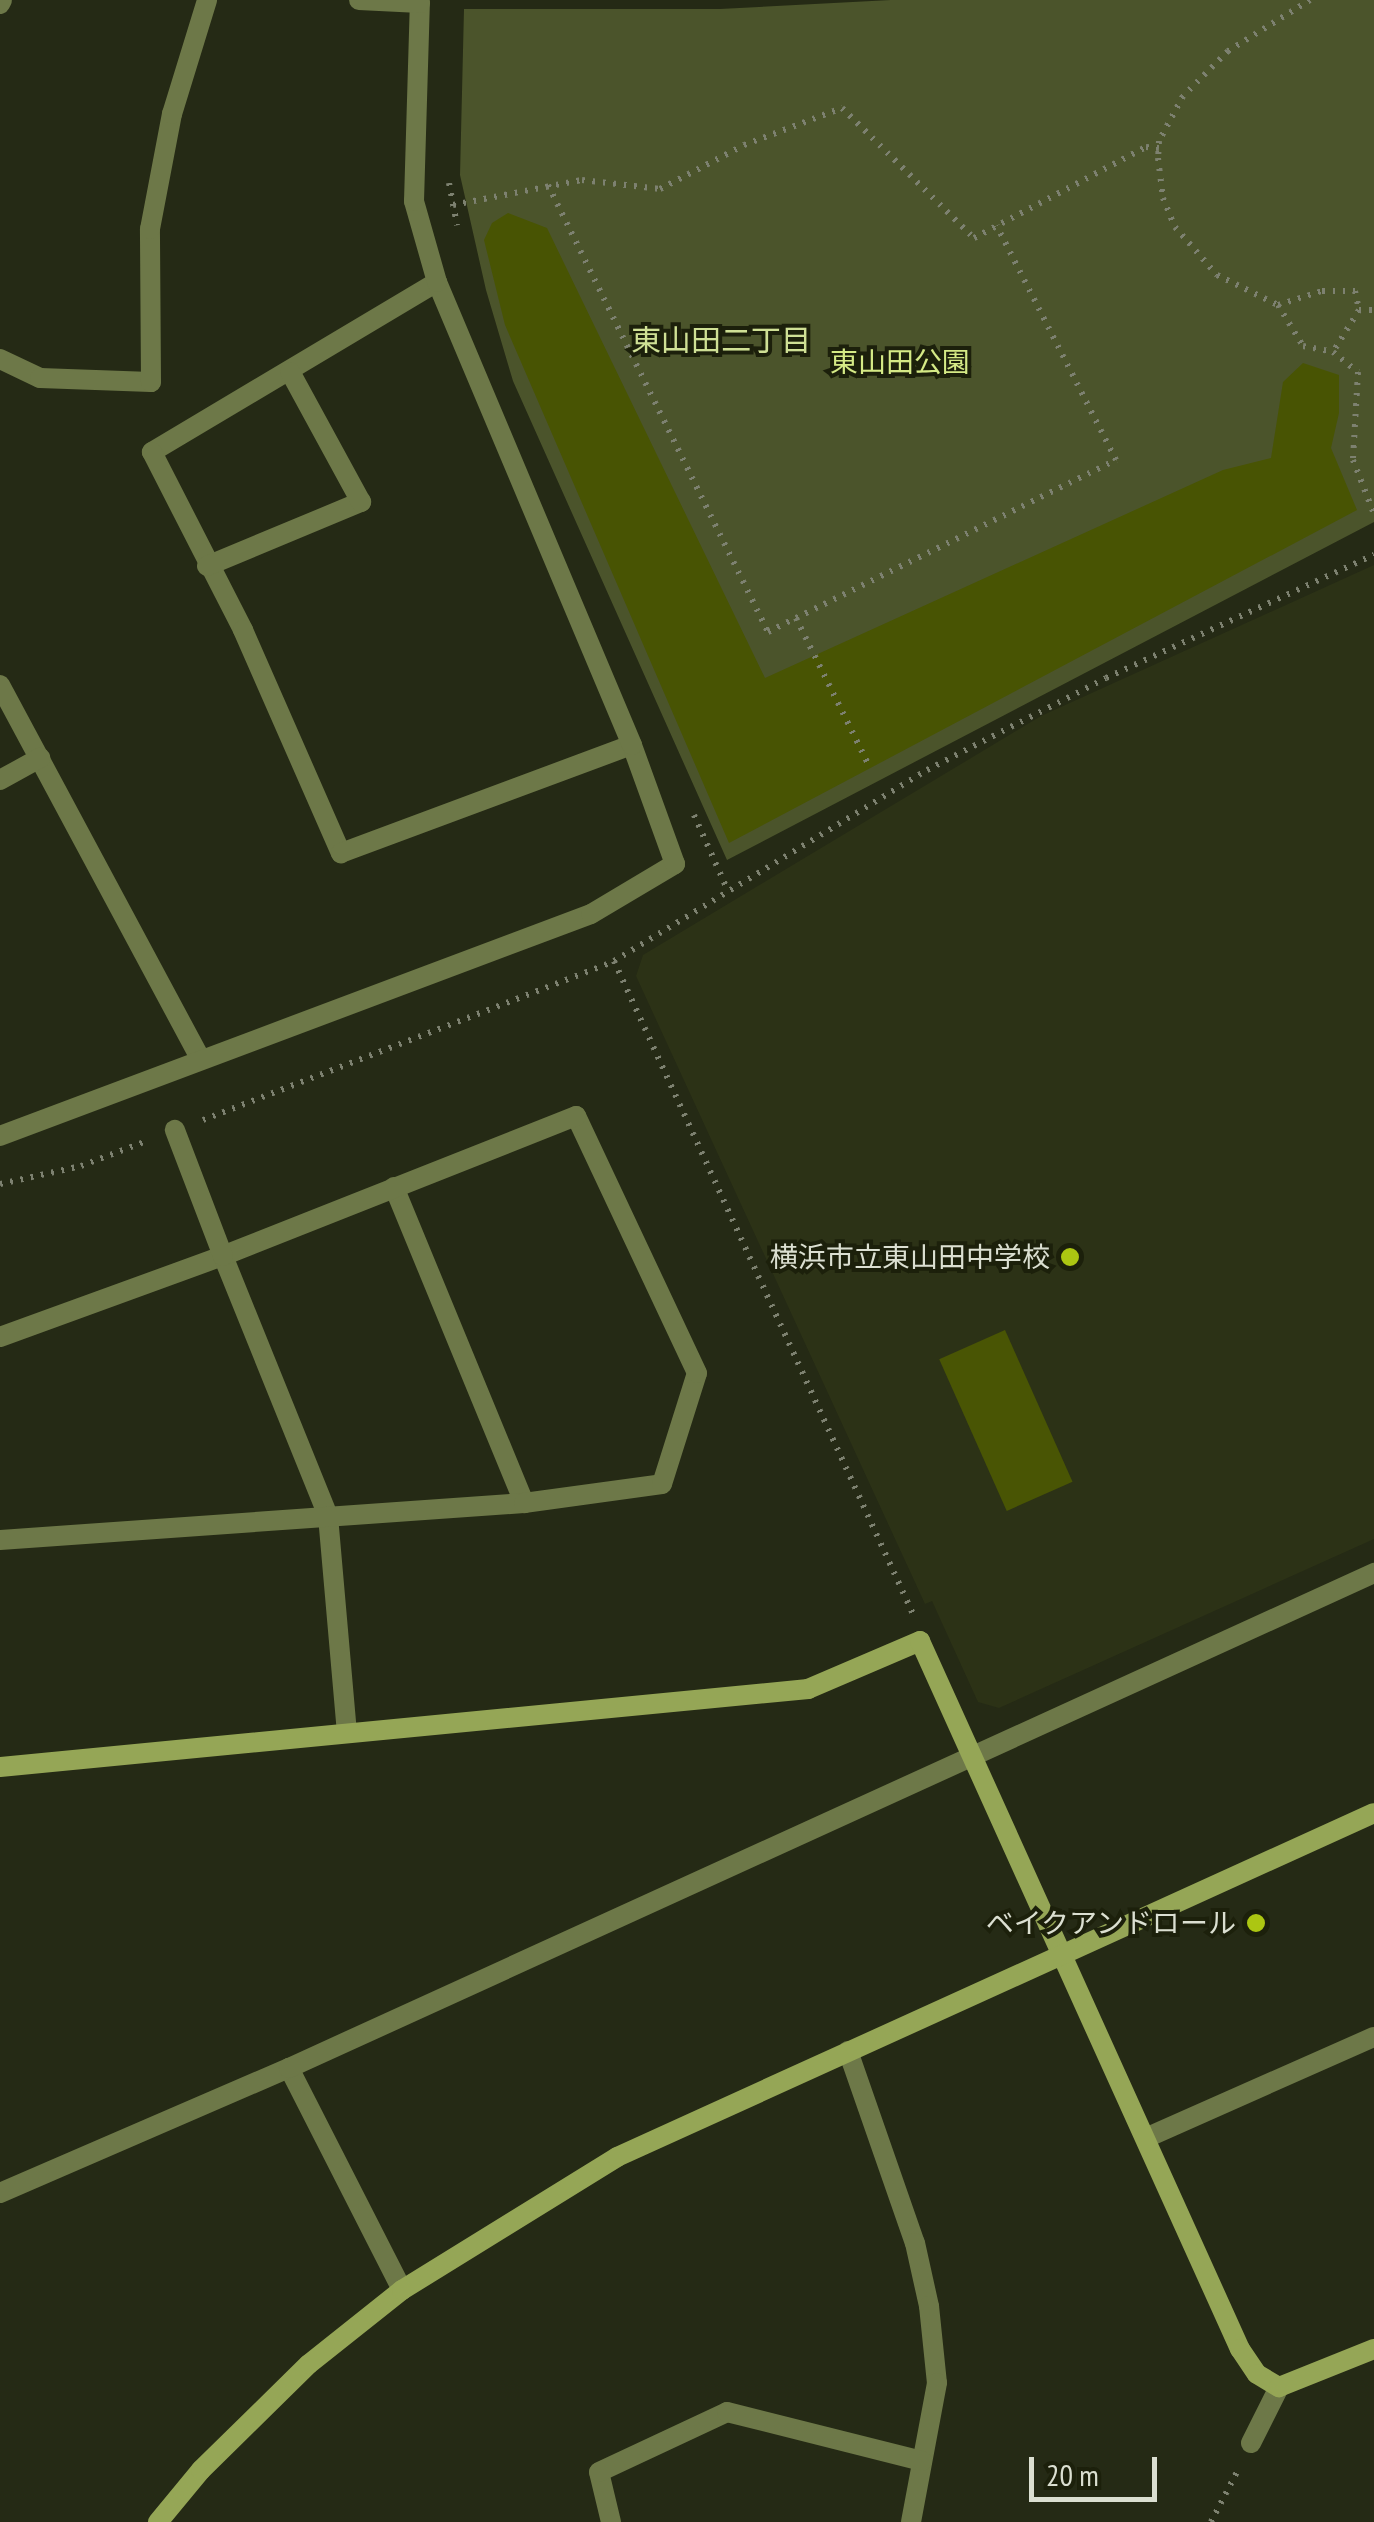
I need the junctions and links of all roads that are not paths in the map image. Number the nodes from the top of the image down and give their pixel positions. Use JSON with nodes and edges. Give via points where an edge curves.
{"nodes":[{"id":1,"x":207,"y":0,"type":"edge"},
{"id":2,"x":359,"y":0,"type":"edge"},
{"id":3,"x":438,"y":282,"type":"junction"},
{"id":4,"x":0,"y":360,"type":"edge"},
{"id":5,"x":290,"y":372,"type":"junction"},
{"id":6,"x":207,"y":566,"type":"junction"},
{"id":7,"x":0,"y":685,"type":"edge"},
{"id":8,"x":632,"y":744,"type":"junction"},
{"id":9,"x":40,"y":758,"type":"junction"},
{"id":10,"x":0,"y":780,"type":"edge"},
{"id":11,"x":201,"y":1060,"type":"junction"},
{"id":12,"x":174,"y":1130,"type":"road end"},
{"id":13,"x":0,"y":1136,"type":"edge"},
{"id":14,"x":394,"y":1188,"type":"junction"},
{"id":15,"x":222,"y":1256,"type":"junction"},
{"id":16,"x":0,"y":1337,"type":"edge"},
{"id":17,"x":524,"y":1503,"type":"junction"},
{"id":18,"x":328,"y":1516,"type":"junction"},
{"id":19,"x":0,"y":1540,"type":"edge"},
{"id":20,"x":1374,"y":1574,"type":"edge"},
{"id":21,"x":346,"y":1732,"type":"junction"},
{"id":22,"x":975,"y":1758,"type":"junction"},
{"id":23,"x":0,"y":1767,"type":"edge"},
{"id":24,"x":1374,"y":1813,"type":"edge"},
{"id":25,"x":1064,"y":1952,"type":"junction"},
{"id":26,"x":1374,"y":2037,"type":"edge"},
{"id":27,"x":848,"y":2051,"type":"junction"},
{"id":28,"x":290,"y":2068,"type":"junction"},
{"id":29,"x":1148,"y":2137,"type":"junction"},
{"id":30,"x":0,"y":2193,"type":"edge"},
{"id":31,"x":402,"y":2290,"type":"junction"},
{"id":32,"x":1374,"y":2349,"type":"edge"},
{"id":33,"x":1279,"y":2387,"type":"junction"},
{"id":34,"x":1251,"y":2443,"type":"road end"},
{"id":35,"x":922,"y":2462,"type":"junction"},
{"id":36,"x":158,"y":2522,"type":"edge"},
{"id":37,"x":610,"y":2522,"type":"edge"},
{"id":38,"x":911,"y":2522,"type":"edge"}],
"edges":[{"from":1,"to":4,"type":"street","via":[[172,114],[150,229],[150,382],[40,378]]},
{"from":2,"to":3,"type":"street","via":[[420,2],[414,201]]},
{"from":3,"to":5,"type":"street"},
{"from":3,"to":8,"type":"street"},
{"from":5,"to":6,"type":"street","via":[[152,452]]},
{"from":5,"to":6,"type":"street","via":[[361,502]]},
{"from":6,"to":8,"type":"street","via":[[244,630],[341,853]]},
{"from":7,"to":9,"type":"street"},
{"from":8,"to":11,"type":"street","via":[[675,864],[591,914]]},
{"from":9,"to":10,"type":"street"},
{"from":9,"to":11,"type":"street"},
{"from":11,"to":13,"type":"street"},
{"from":12,"to":15,"type":"street"},
{"from":14,"to":15,"type":"street"},
{"from":14,"to":17,"type":"street"},
{"from":14,"to":17,"type":"street","via":[[576,1116],[697,1373],[662,1484]]},
{"from":15,"to":16,"type":"street"},
{"from":15,"to":18,"type":"street"},
{"from":17,"to":18,"type":"street"},
{"from":18,"to":19,"type":"street"},
{"from":18,"to":21,"type":"street"},
{"from":20,"to":22,"type":"street"},
{"from":21,"to":22,"type":"street","via":[[808,1689],[920,1641]]},
{"from":21,"to":23,"type":"street"},
{"from":22,"to":25,"type":"street"},
{"from":22,"to":28,"type":"street"},
{"from":24,"to":25,"type":"street"},
{"from":25,"to":27,"type":"street"},
{"from":25,"to":29,"type":"street"},
{"from":26,"to":29,"type":"street"},
{"from":27,"to":31,"type":"street","via":[[617,2157]]},
{"from":27,"to":35,"type":"street","via":[[915,2243],[929,2306],[937,2383]]},
{"from":28,"to":30,"type":"street"},
{"from":28,"to":31,"type":"street"},
{"from":29,"to":33,"type":"street","via":[[1240,2350],[1257,2374]]},
{"from":31,"to":36,"type":"street","via":[[308,2364]]},
{"from":32,"to":33,"type":"street"},
{"from":33,"to":34,"type":"street"},
{"from":35,"to":37,"type":"street","via":[[727,2412],[599,2472]]},
{"from":35,"to":38,"type":"street"}]}
